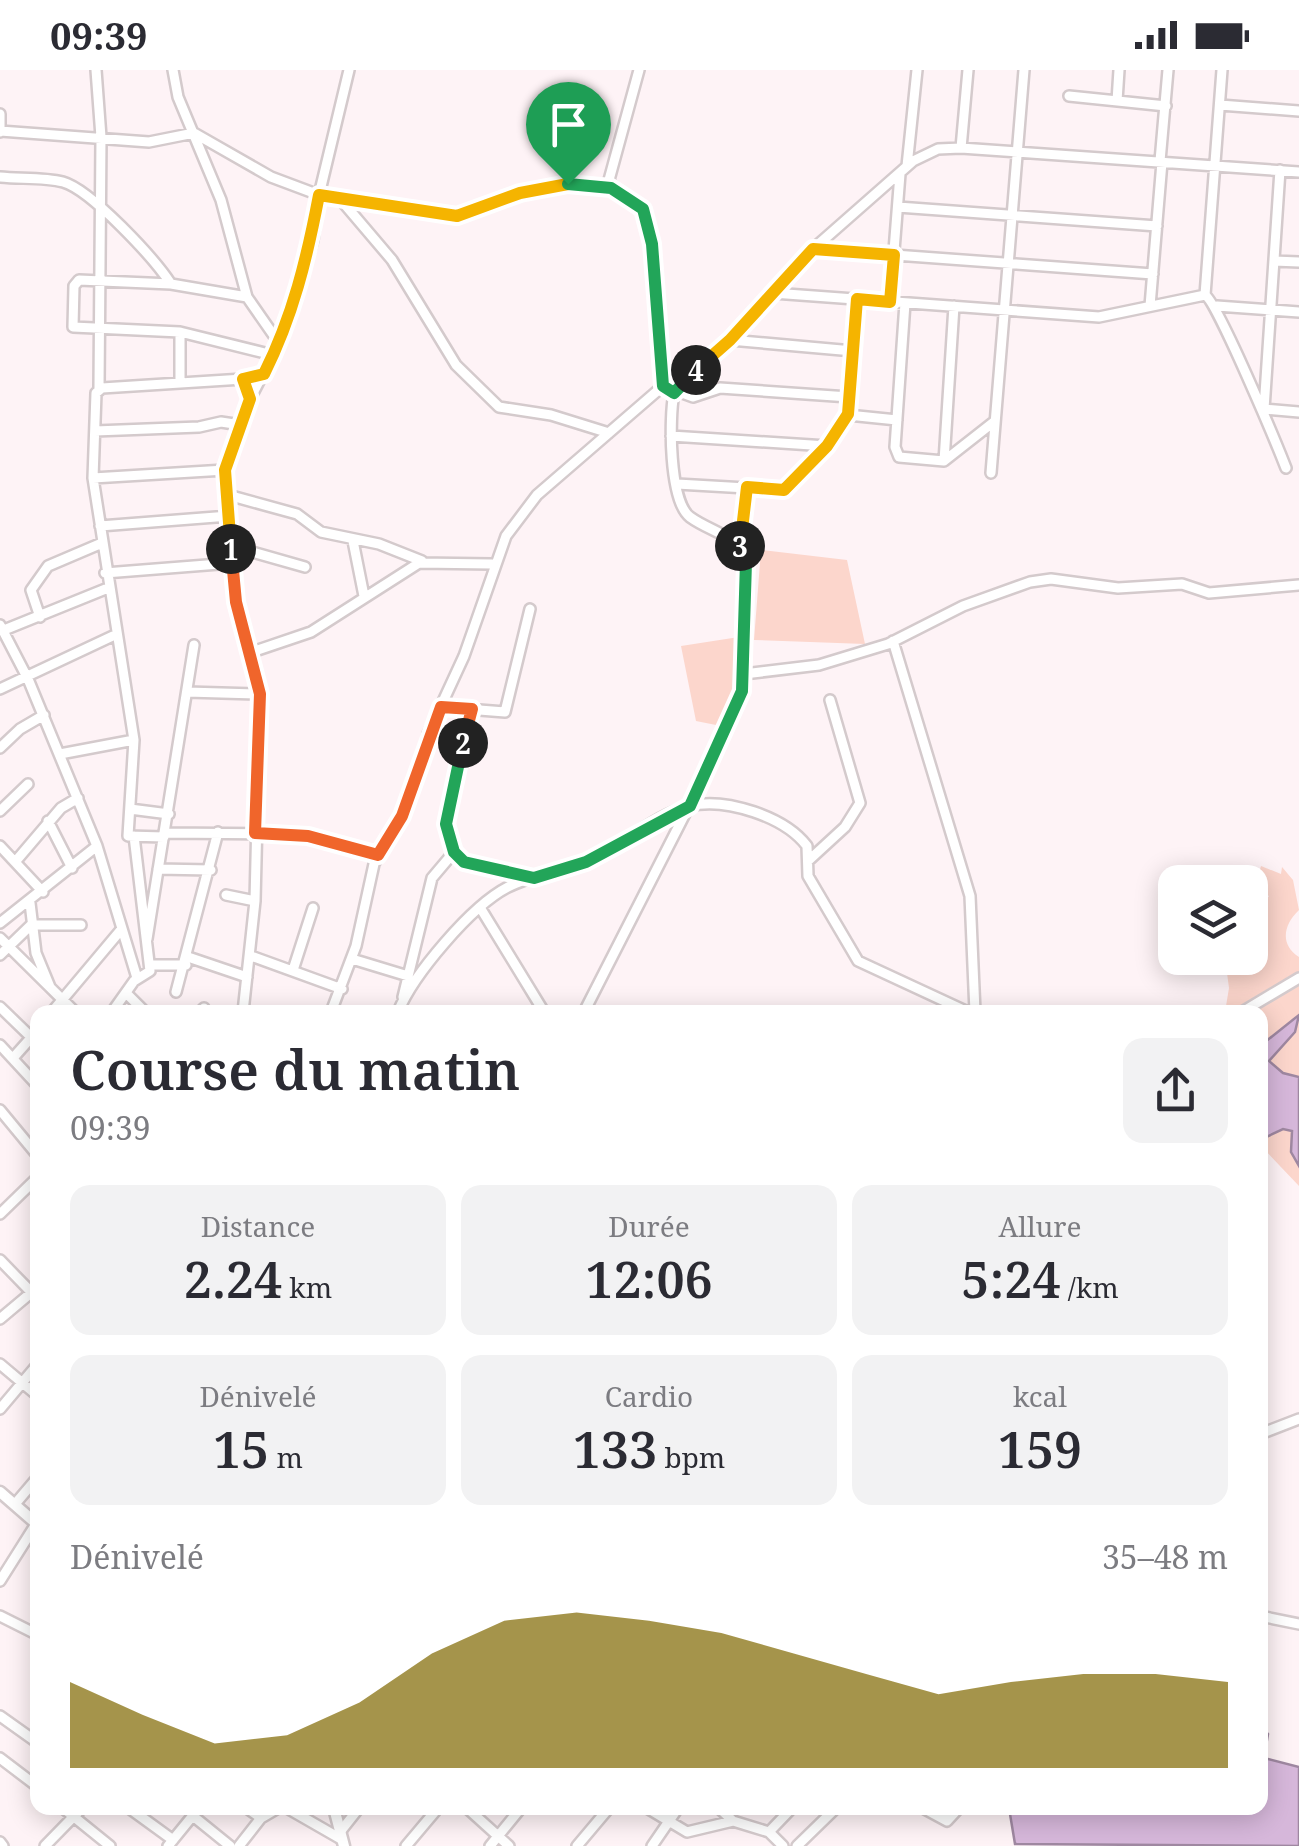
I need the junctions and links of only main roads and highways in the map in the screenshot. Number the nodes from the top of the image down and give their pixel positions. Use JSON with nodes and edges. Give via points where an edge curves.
{"nodes":[{"id":1,"x":0,"y":1492,"type":"edge"},
{"id":2,"x":30,"y":1518,"type":"edge"}],
"edges":[{"from":1,"to":2,"type":"main road"}]}
